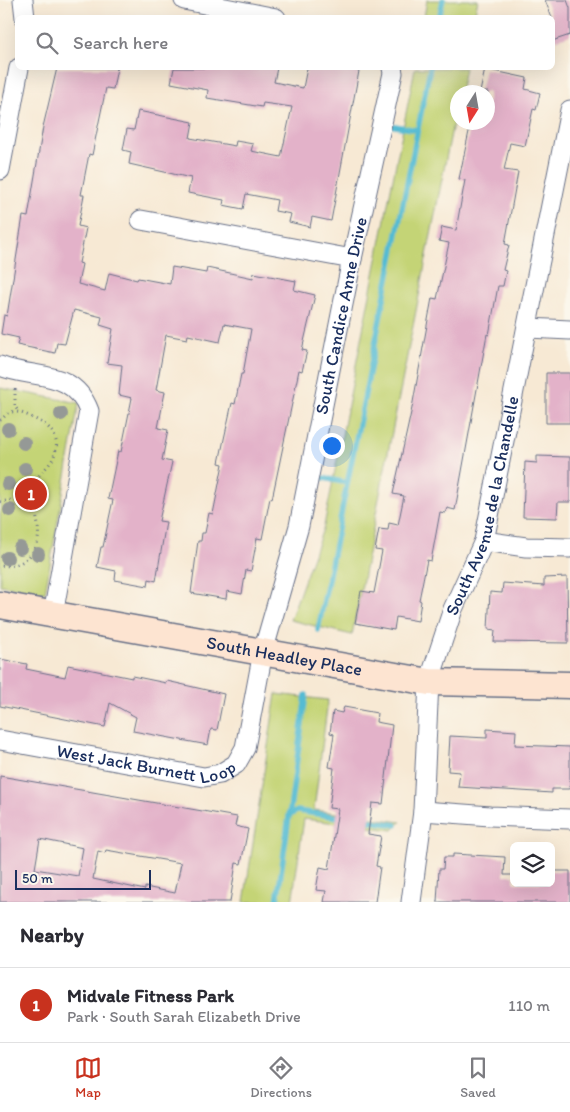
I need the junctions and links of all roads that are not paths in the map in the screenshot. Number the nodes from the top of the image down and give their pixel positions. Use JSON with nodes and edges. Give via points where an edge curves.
{"nodes":[{"id":1,"x":23,"y":0,"type":"edge"},
{"id":2,"x":184,"y":0,"type":"edge"},
{"id":3,"x":25,"y":15,"type":"edge"},
{"id":4,"x":261,"y":15,"type":"edge"},
{"id":5,"x":19,"y":70,"type":"edge"},
{"id":6,"x":392,"y":70,"type":"edge"},
{"id":7,"x":570,"y":110,"type":"edge"},
{"id":8,"x":0,"y":170,"type":"edge"},
{"id":9,"x":141,"y":220,"type":"dead end"},
{"id":10,"x":352,"y":259,"type":"junction"},
{"id":11,"x":528,"y":328,"type":"junction"},
{"id":12,"x":570,"y":330,"type":"edge"},
{"id":13,"x":0,"y":366,"type":"edge"},
{"id":14,"x":484,"y":541,"type":"junction"},
{"id":15,"x":570,"y":548,"type":"edge"},
{"id":16,"x":0,"y":605,"type":"edge"},
{"id":17,"x":53,"y":615,"type":"junction"},
{"id":18,"x":263,"y":652,"type":"junction"},
{"id":19,"x":430,"y":682,"type":"junction"},
{"id":20,"x":570,"y":685,"type":"edge"},
{"id":21,"x":0,"y":740,"type":"edge"},
{"id":22,"x":423,"y":811,"type":"junction"},
{"id":23,"x":570,"y":819,"type":"edge"},
{"id":24,"x":411,"y":902,"type":"edge"}],
"edges":[{"from":1,"to":3,"type":"street"},
{"from":2,"to":4,"type":"street"},
{"from":5,"to":8,"type":"street"},
{"from":6,"to":10,"type":"street","name":"South Candice Anne Drive"},
{"from":7,"to":11,"type":"street","name":"South Avenue de la Chandelle"},
{"from":9,"to":10,"type":"street"},
{"from":10,"to":18,"type":"street","name":"South Candice Anne Drive","via":[[299,526]]},
{"from":11,"to":12,"type":"street"},
{"from":11,"to":14,"type":"street","name":"South Avenue de la Chandelle"},
{"from":13,"to":17,"type":"street","via":[[65,382],[84,399],[89,411]]},
{"from":14,"to":15,"type":"street","via":[[526,547]]},
{"from":14,"to":19,"type":"street","name":"South Avenue de la Chandelle","via":[[453,609]]},
{"from":16,"to":17,"type":"street","name":"South Headley Place"},
{"from":17,"to":18,"type":"street","name":"South Headley Place"},
{"from":18,"to":19,"type":"street","name":"South Headley Place"},
{"from":18,"to":21,"type":"street","name":"West Jack Burnett Loop","via":[[245,748],[236,764],[220,774],[204,777]]},
{"from":19,"to":20,"type":"street","name":"South Headley Place"},
{"from":19,"to":22,"type":"street","name":"South Avenue de la Chandelle"},
{"from":22,"to":23,"type":"street"},
{"from":22,"to":24,"type":"street","name":"South Avenue de la Chandelle"}]}
